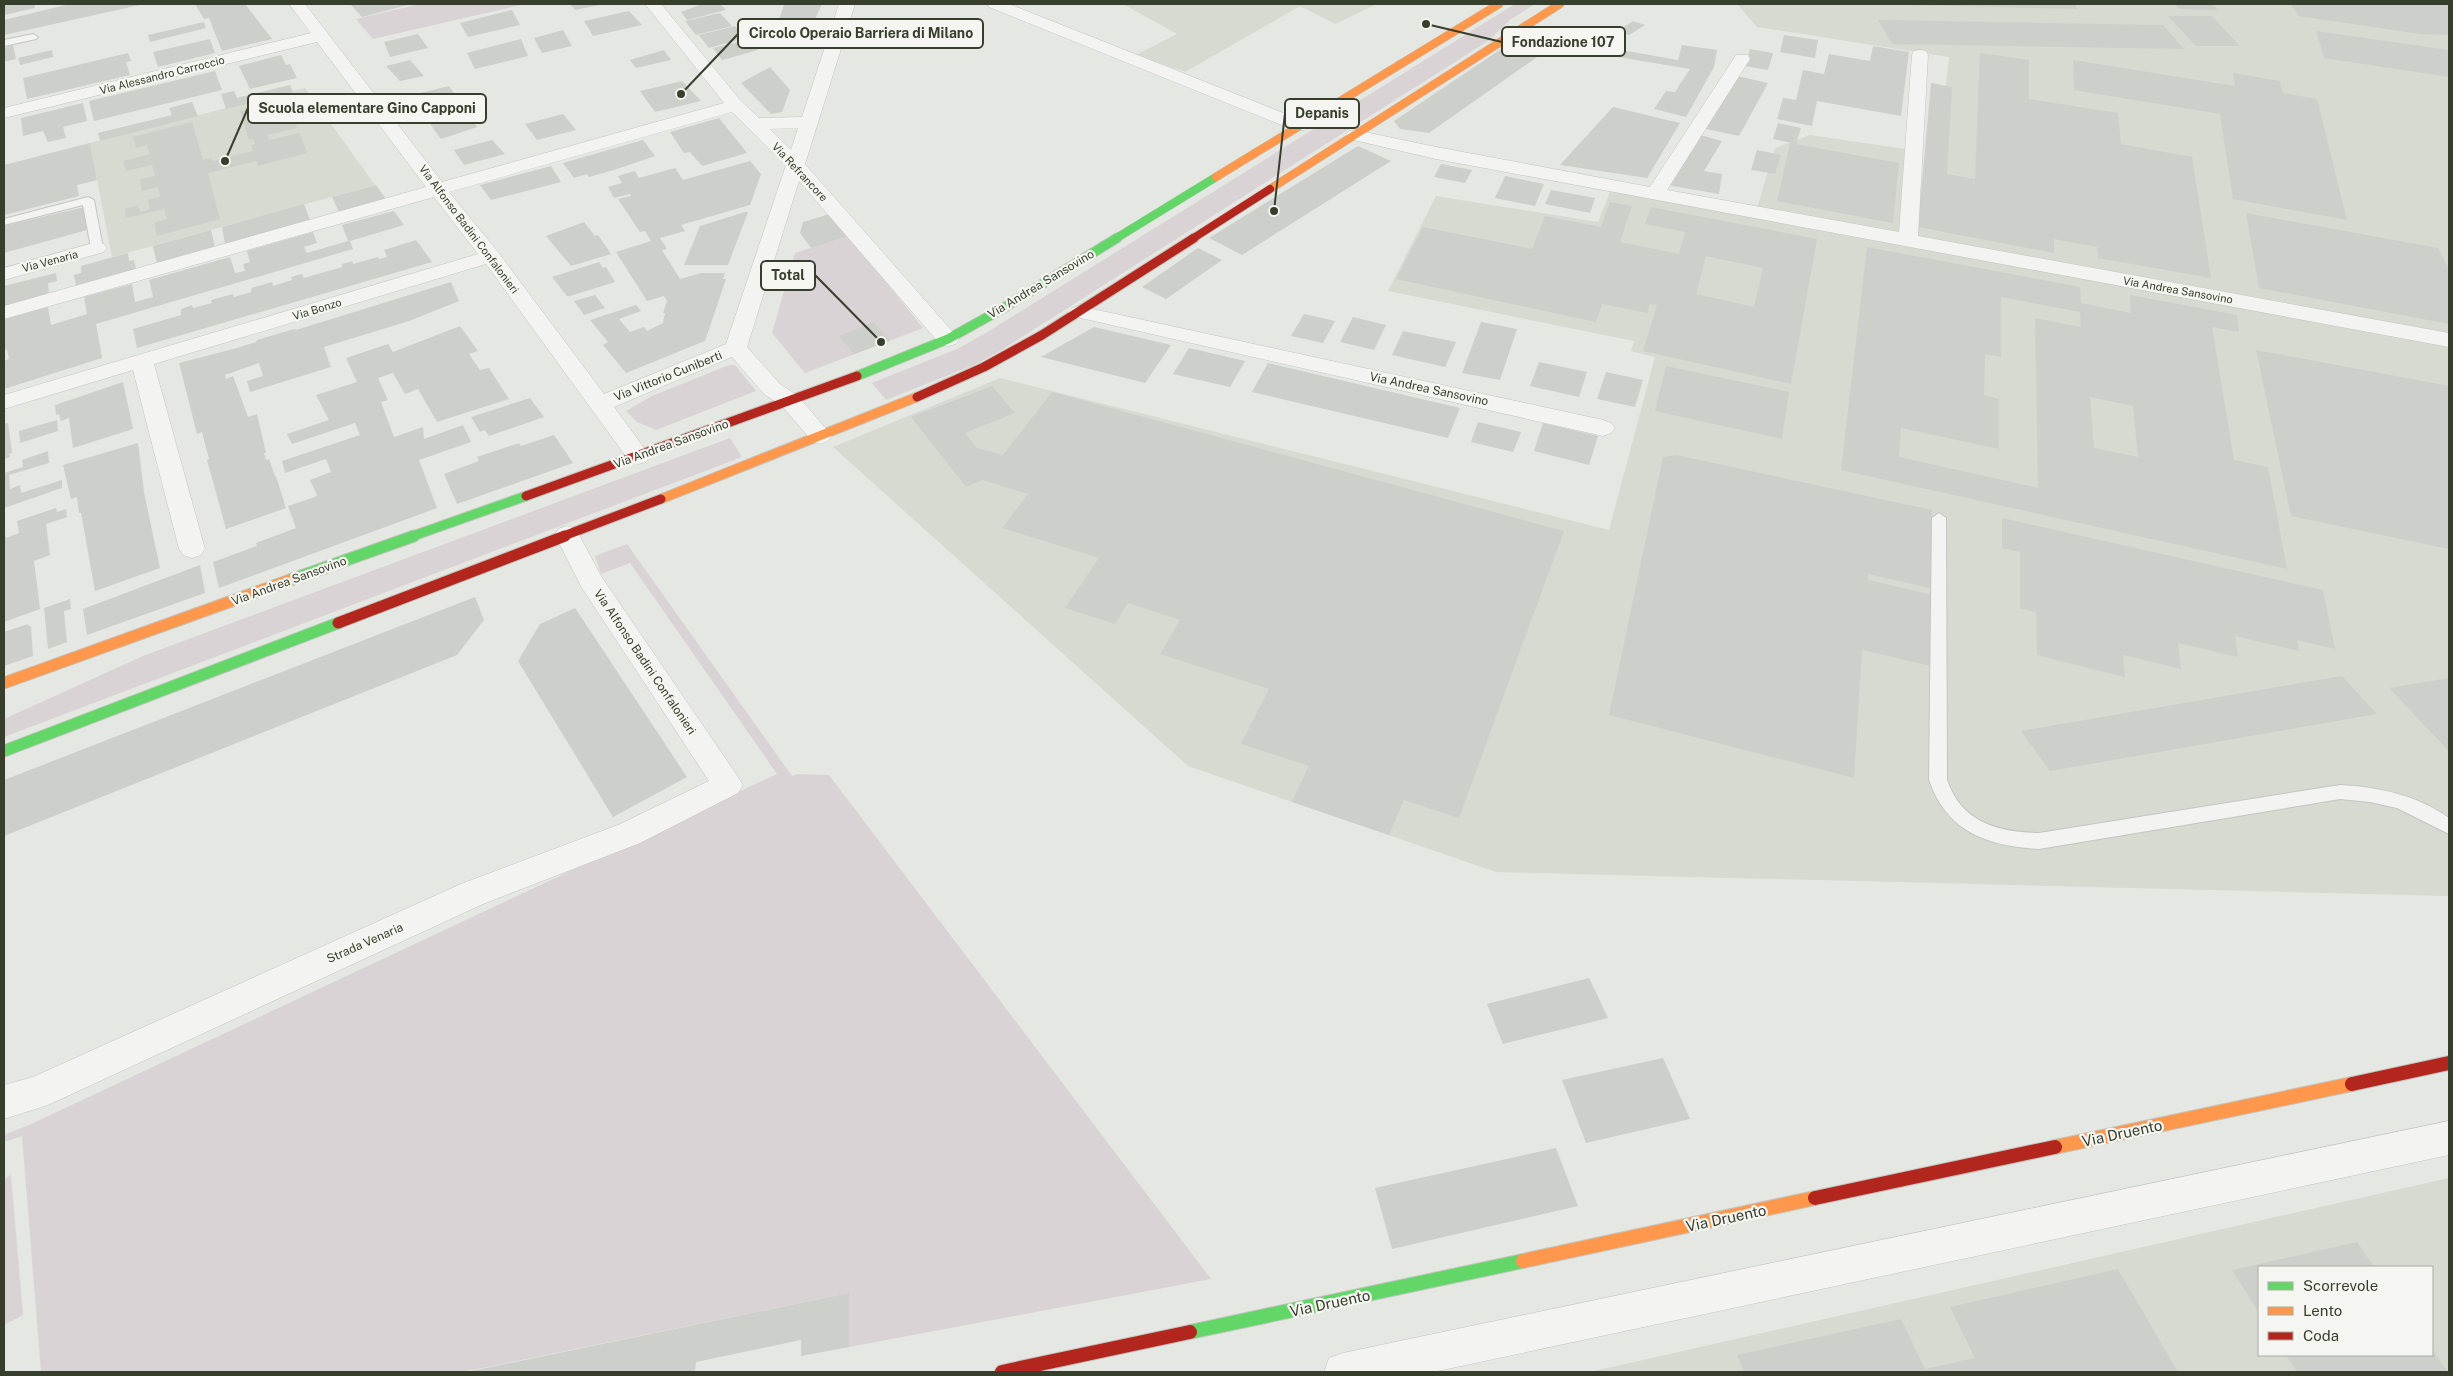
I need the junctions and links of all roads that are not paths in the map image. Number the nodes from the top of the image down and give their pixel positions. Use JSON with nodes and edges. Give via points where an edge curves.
{"nodes":[{"id":1,"x":296,"y":4,"type":"edge"},
{"id":2,"x":653,"y":4,"type":"edge"},
{"id":3,"x":847,"y":4,"type":"edge"},
{"id":4,"x":994,"y":4,"type":"edge"},
{"id":5,"x":1499,"y":4,"type":"edge"},
{"id":6,"x":1560,"y":4,"type":"edge"},
{"id":7,"x":33,"y":36,"type":"dead end"},
{"id":8,"x":321,"y":36,"type":"junction"},
{"id":9,"x":4,"y":43,"type":"edge"},
{"id":10,"x":1920,"y":55,"type":"dead end"},
{"id":11,"x":1742,"y":59,"type":"dead end"},
{"id":12,"x":735,"y":105,"type":"junction"},
{"id":13,"x":4,"y":113,"type":"edge"},
{"id":14,"x":808,"y":122,"type":"junction"},
{"id":15,"x":754,"y":124,"type":"junction"},
{"id":16,"x":1300,"y":126,"type":"junction"},
{"id":17,"x":1356,"y":135,"type":"junction"},
{"id":18,"x":794,"y":163,"type":"junction"},
{"id":19,"x":439,"y":189,"type":"junction"},
{"id":20,"x":1655,"y":193,"type":"junction"},
{"id":21,"x":4,"y":222,"type":"edge"},
{"id":22,"x":1908,"y":240,"type":"junction"},
{"id":23,"x":97,"y":248,"type":"joint"},
{"id":24,"x":491,"y":256,"type":"junction"},
{"id":25,"x":4,"y":274,"type":"edge"},
{"id":26,"x":1079,"y":312,"type":"junction"},
{"id":27,"x":4,"y":313,"type":"edge"},
{"id":28,"x":948,"y":339,"type":"junction"},
{"id":29,"x":2449,"y":340,"type":"edge"},
{"id":30,"x":736,"y":348,"type":"junction"},
{"id":31,"x":142,"y":361,"type":"junction"},
{"id":32,"x":4,"y":402,"type":"edge"},
{"id":33,"x":790,"y":402,"type":"junction"},
{"id":34,"x":600,"y":404,"type":"junction"},
{"id":35,"x":1603,"y":428,"type":"dead end"},
{"id":36,"x":820,"y":436,"type":"junction"},
{"id":37,"x":638,"y":456,"type":"junction"},
{"id":38,"x":1939,"y":518,"type":"dead end"},
{"id":39,"x":567,"y":535,"type":"junction"},
{"id":40,"x":192,"y":549,"type":"dead end"},
{"id":41,"x":4,"y":683,"type":"edge"},
{"id":42,"x":4,"y":751,"type":"edge"},
{"id":43,"x":728,"y":785,"type":"joint"},
{"id":44,"x":2449,"y":827,"type":"edge"},
{"id":45,"x":2449,"y":1063,"type":"edge"},
{"id":46,"x":4,"y":1102,"type":"edge"},
{"id":47,"x":2449,"y":1138,"type":"edge"},
{"id":48,"x":1002,"y":1372,"type":"edge"},
{"id":49,"x":1342,"y":1372,"type":"edge"}],
"edges":[{"from":1,"to":8,"type":"street","name":"Via Alfonso Badini Confalonieri"},
{"from":2,"to":12,"type":"street","name":"Via Refrancore"},
{"from":3,"to":14,"type":"street","name":"Via Vittorio Cuniberti"},
{"from":4,"to":16,"type":"street"},
{"from":5,"to":16,"type":"main road","name":"Via Andrea Sansovino"},
{"from":6,"to":17,"type":"main road"},
{"from":7,"to":9,"type":"lane"},
{"from":8,"to":13,"type":"street","name":"Via Alessandro Carroccio"},
{"from":8,"to":19,"type":"street","name":"Via Alfonso Badini Confalonieri"},
{"from":10,"to":22,"type":"street"},
{"from":11,"to":20,"type":"street"},
{"from":12,"to":15,"type":"street","name":"Via Refrancore"},
{"from":12,"to":19,"type":"street"},
{"from":14,"to":15,"type":"street"},
{"from":14,"to":18,"type":"street","name":"Via Vittorio Cuniberti"},
{"from":15,"to":18,"type":"street","name":"Via Refrancore"},
{"from":16,"to":28,"type":"main road","name":"Via Andrea Sansovino"},
{"from":17,"to":20,"type":"street","name":"Via Andrea Sansovino"},
{"from":17,"to":26,"type":"main road"},
{"from":18,"to":28,"type":"street","name":"Via Refrancore"},
{"from":18,"to":30,"type":"street","name":"Via Vittorio Cuniberti"},
{"from":19,"to":24,"type":"street","name":"Via Alfonso Badini Confalonieri"},
{"from":19,"to":27,"type":"street"},
{"from":20,"to":22,"type":"street","name":"Via Andrea Sansovino"},
{"from":21,"to":23,"type":"lane","via":[[88,200]]},
{"from":22,"to":29,"type":"street","name":"Via Andrea Sansovino"},
{"from":23,"to":25,"type":"street","name":"Via Venaria"},
{"from":24,"to":31,"type":"street","name":"Via Bonzo"},
{"from":24,"to":34,"type":"street","name":"Via Alfonso Badini Confalonieri"},
{"from":26,"to":35,"type":"street","name":"Via Andrea Sansovino"},
{"from":26,"to":36,"type":"main road","via":[[975,372]]},
{"from":28,"to":33,"type":"main road","name":"Via Andrea Sansovino"},
{"from":30,"to":33,"type":"street","name":"Via Vittorio Cuniberti","via":[[772,389]]},
{"from":30,"to":34,"type":"street","name":"Via Vittorio Cuniberti"},
{"from":31,"to":32,"type":"street","name":"Via Bonzo"},
{"from":31,"to":40,"type":"street"},
{"from":33,"to":36,"type":"street","name":"Via Vittorio Cuniberti"},
{"from":33,"to":37,"type":"main road","name":"Via Andrea Sansovino"},
{"from":34,"to":37,"type":"street","name":"Via Alfonso Badini Confalonieri"},
{"from":36,"to":39,"type":"main road"},
{"from":37,"to":41,"type":"main road","name":"Via Andrea Sansovino"},
{"from":38,"to":44,"type":"lane","via":[[1938,780],[1946,803],[1968,823],[2004,838],[2039,841],[2340,792],[2380,794],[2399,800],[2420,808]]},
{"from":39,"to":42,"type":"main road"},
{"from":39,"to":43,"type":"street","name":"Via Alfonso Badini Confalonieri","via":[[591,581]]},
{"from":43,"to":46,"type":"street","name":"Strada Venaria","via":[[629,834],[472,894],[36,1092]]},
{"from":45,"to":48,"type":"main road","name":"Via Druento"},
{"from":47,"to":49,"type":"street"}]}
